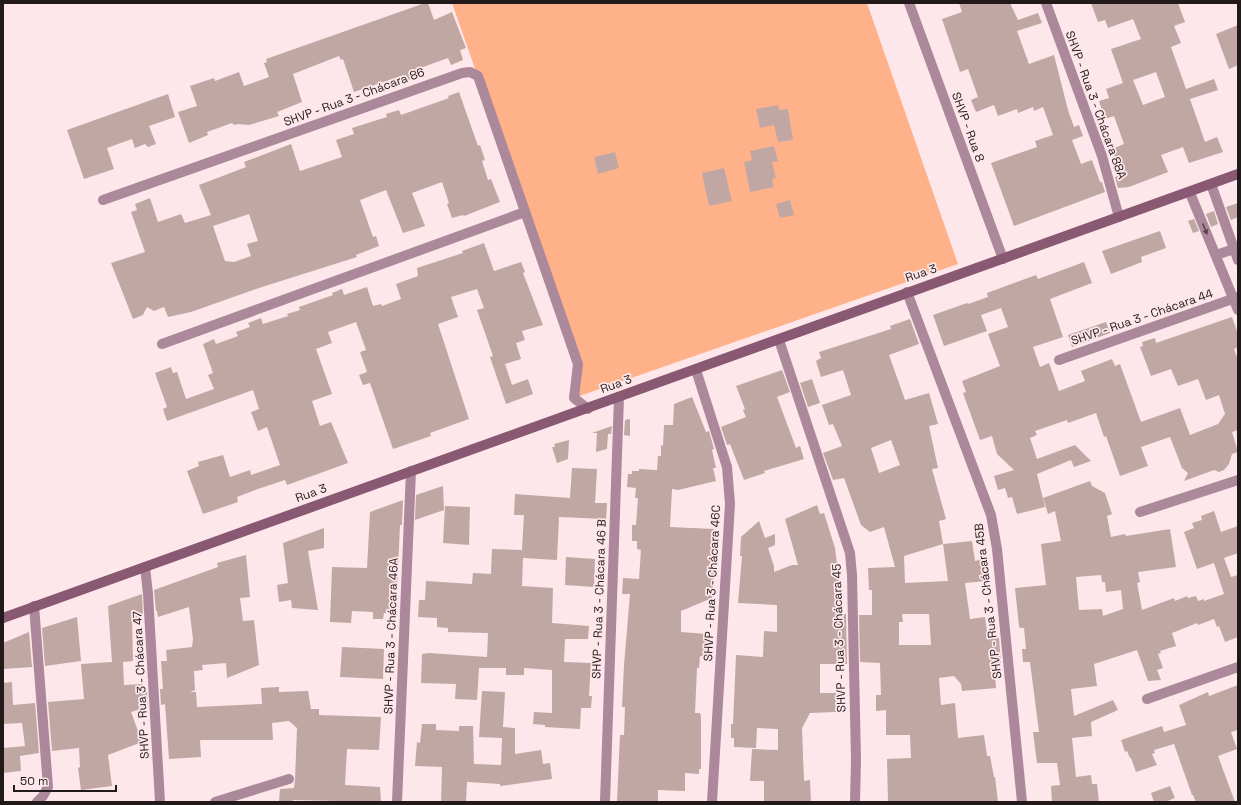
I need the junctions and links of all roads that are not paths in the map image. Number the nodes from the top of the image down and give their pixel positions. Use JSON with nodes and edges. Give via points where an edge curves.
{"nodes":[{"id":1,"x":909,"y":3,"type":"edge"},
{"id":2,"x":1046,"y":3,"type":"edge"},
{"id":3,"x":1238,"y":174,"type":"edge"},
{"id":4,"x":1211,"y":184,"type":"junction"},
{"id":5,"x":1190,"y":193,"type":"junction"},
{"id":6,"x":103,"y":200,"type":"dead end"},
{"id":7,"x":525,"y":212,"type":"junction"},
{"id":8,"x":1119,"y":217,"type":"junction"},
{"id":9,"x":1234,"y":249,"type":"junction"},
{"id":10,"x":1216,"y":255,"type":"junction"},
{"id":11,"x":1003,"y":259,"type":"junction"},
{"id":12,"x":1238,"y":260,"type":"edge"},
{"id":13,"x":907,"y":292,"type":"junction"},
{"id":14,"x":1236,"y":298,"type":"edge"},
{"id":15,"x":1238,"y":310,"type":"edge"},
{"id":16,"x":779,"y":340,"type":"junction"},
{"id":17,"x":162,"y":344,"type":"dead end"},
{"id":18,"x":1059,"y":360,"type":"dead end"},
{"id":19,"x":696,"y":370,"type":"junction"},
{"id":20,"x":619,"y":397,"type":"junction"},
{"id":21,"x":588,"y":409,"type":"junction"},
{"id":22,"x":411,"y":471,"type":"junction"},
{"id":23,"x":1238,"y":480,"type":"edge"},
{"id":24,"x":1140,"y":512,"type":"dead end"},
{"id":25,"x":145,"y":567,"type":"junction"},
{"id":26,"x":34,"y":606,"type":"junction"},
{"id":27,"x":3,"y":618,"type":"edge"},
{"id":28,"x":1238,"y":667,"type":"edge"},
{"id":29,"x":1147,"y":699,"type":"dead end"},
{"id":30,"x":289,"y":779,"type":"dead end"},
{"id":31,"x":37,"y":802,"type":"edge"},
{"id":32,"x":160,"y":802,"type":"edge"},
{"id":33,"x":215,"y":802,"type":"edge"},
{"id":34,"x":397,"y":802,"type":"edge"},
{"id":35,"x":605,"y":802,"type":"edge"},
{"id":36,"x":712,"y":802,"type":"edge"},
{"id":37,"x":854,"y":802,"type":"edge"},
{"id":38,"x":1022,"y":802,"type":"edge"}],
"edges":[{"from":1,"to":11,"type":"street","name":"SHVP - Rua 8"},
{"from":2,"to":8,"type":"street","name":"SHVP - Rua 3 - Chácara 88A","via":[[1102,156]]},
{"from":3,"to":4,"type":"main road","name":"Rua 3"},
{"from":4,"to":5,"type":"main road","name":"Rua 3"},
{"from":4,"to":9,"type":"street"},
{"from":5,"to":8,"type":"main road","name":"Rua 3"},
{"from":5,"to":10,"type":"street","name":"SHVP - Rua 3 - Chácara 44","one_way":true},
{"from":6,"to":7,"type":"street","name":"SHVP - Rua 3 - Chácara 86","via":[[462,72],[470,72],[478,76]]},
{"from":7,"to":17,"type":"street"},
{"from":7,"to":21,"type":"street","name":"SHVP - Rua 3 - Chácara 86","via":[[578,364],[574,398]]},
{"from":8,"to":11,"type":"main road","name":"Rua 3"},
{"from":9,"to":10,"type":"street"},
{"from":9,"to":12,"type":"street"},
{"from":10,"to":14,"type":"street","name":"SHVP - Rua 3 - Chácara 44"},
{"from":11,"to":13,"type":"main road","name":"Rua 3"},
{"from":13,"to":16,"type":"main road","name":"Rua 3"},
{"from":13,"to":38,"type":"street","name":"SHVP - Rua 3 - Chácara 45B","via":[[992,521]]},
{"from":14,"to":15,"type":"street","name":"SHVP - Rua 3 - Chácara 44"},
{"from":14,"to":18,"type":"street","name":"SHVP - Rua 3 - Chácara 44"},
{"from":16,"to":19,"type":"main road","name":"Rua 3"},
{"from":16,"to":37,"type":"street","name":"SHVP - Rua 3 - Chácara 45","via":[[850,553],[856,760]]},
{"from":19,"to":20,"type":"main road","name":"Rua 3"},
{"from":19,"to":36,"type":"street","name":"SHVP - Rua 3 - Chácara 46C","via":[[727,467],[730,504]]},
{"from":20,"to":21,"type":"main road","name":"Rua 3"},
{"from":20,"to":35,"type":"street","name":"SHVP - Rua 3 - Chácara 46 B"},
{"from":21,"to":22,"type":"main road","name":"Rua 3"},
{"from":22,"to":25,"type":"main road","name":"Rua 3"},
{"from":22,"to":34,"type":"street","name":"SHVP - Rua 3 - Chácara 46A"},
{"from":23,"to":24,"type":"street"},
{"from":25,"to":26,"type":"main road","name":"Rua 3"},
{"from":25,"to":32,"type":"street","name":"SHVP - Rua 3 - Chácara 47"},
{"from":26,"to":27,"type":"main road","name":"Rua 3"},
{"from":26,"to":31,"type":"street","via":[[48,787]]},
{"from":28,"to":29,"type":"street"},
{"from":30,"to":33,"type":"street"}]}
